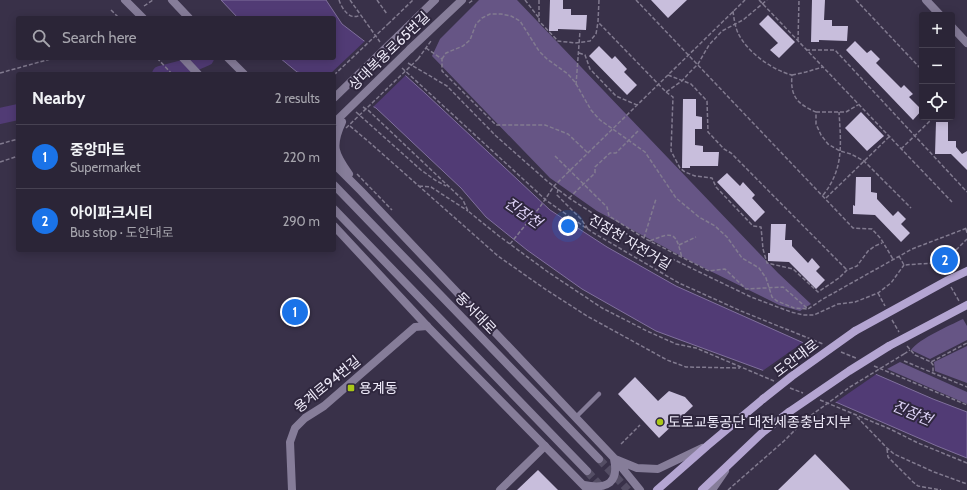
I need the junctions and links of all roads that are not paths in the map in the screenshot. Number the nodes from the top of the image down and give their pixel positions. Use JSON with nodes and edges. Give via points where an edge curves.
{"nodes":[{"id":1,"x":126,"y":0,"type":"edge"},
{"id":2,"x":172,"y":0,"type":"edge"},
{"id":3,"x":435,"y":0,"type":"edge"},
{"id":4,"x":462,"y":0,"type":"edge"},
{"id":5,"x":926,"y":0,"type":"edge"},
{"id":6,"x":937,"y":12,"type":"edge"},
{"id":7,"x":141,"y":16,"type":"edge"},
{"id":8,"x":187,"y":16,"type":"edge"},
{"id":9,"x":955,"y":30,"type":"edge"},
{"id":10,"x":967,"y":43,"type":"edge"},
{"id":11,"x":185,"y":60,"type":"edge"},
{"id":12,"x":230,"y":60,"type":"edge"},
{"id":13,"x":196,"y":72,"type":"edge"},
{"id":14,"x":242,"y":72,"type":"edge"},
{"id":15,"x":336,"y":96,"type":"edge"},
{"id":16,"x":341,"y":123,"type":"edge"},
{"id":17,"x":336,"y":138,"type":"edge"},
{"id":18,"x":336,"y":148,"type":"edge"},
{"id":19,"x":336,"y":166,"type":"edge"},
{"id":20,"x":336,"y":187,"type":"edge"},
{"id":21,"x":361,"y":191,"type":"junction"},
{"id":22,"x":336,"y":211,"type":"edge"},
{"id":23,"x":336,"y":228,"type":"edge"},
{"id":24,"x":967,"y":271,"type":"edge"},
{"id":25,"x":964,"y":306,"type":"edge"},
{"id":26,"x":427,"y":326,"type":"junction"},
{"id":27,"x":599,"y":394,"type":"dead end"},
{"id":28,"x":575,"y":418,"type":"junction"},
{"id":29,"x":545,"y":446,"type":"junction"},
{"id":30,"x":707,"y":446,"type":"junction"},
{"id":31,"x":614,"y":458,"type":"junction"},
{"id":32,"x":599,"y":459,"type":"tunnel mouth"},
{"id":33,"x":730,"y":463,"type":"junction"},
{"id":34,"x":587,"y":472,"type":"tunnel mouth"},
{"id":35,"x":583,"y":487,"type":"edge"},
{"id":36,"x":292,"y":490,"type":"edge"},
{"id":37,"x":500,"y":490,"type":"edge"},
{"id":38,"x":588,"y":490,"type":"edge"},
{"id":39,"x":640,"y":490,"type":"edge"},
{"id":40,"x":658,"y":490,"type":"edge"},
{"id":41,"x":702,"y":490,"type":"edge"},
{"id":42,"x":712,"y":490,"type":"edge"}],
"edges":[{"from":1,"to":7,"type":"street","bridge":true},
{"from":2,"to":8,"type":"street"},
{"from":3,"to":15,"type":"street","name":"상대복용로65번길","bridge":true},
{"from":4,"to":16,"type":"street","name":"상대복용로65번길","bridge":true,"via":[[344,112]]},
{"from":5,"to":6,"type":"street"},
{"from":9,"to":10,"type":"street"},
{"from":11,"to":13,"type":"street"},
{"from":12,"to":14,"type":"street"},
{"from":16,"to":17,"type":"street"},
{"from":18,"to":21,"type":"street","via":[[342,164]]},
{"from":19,"to":21,"type":"street"},
{"from":20,"to":32,"type":"street","name":"동서대로"},
{"from":21,"to":28,"type":"street"},
{"from":22,"to":34,"type":"street"},
{"from":23,"to":26,"type":"street"},
{"from":24,"to":30,"type":"main road","name":"도안대로","bridge":true,"via":[[856,331],[792,376]]},
{"from":25,"to":33,"type":"main road","bridge":true,"via":[[888,346],[837,379],[763,432]]},
{"from":26,"to":29,"type":"street"},
{"from":26,"to":36,"type":"street","name":"용계로94번길","via":[[415,327],[295,428],[290,442]]},
{"from":27,"to":28,"type":"lane"},
{"from":28,"to":31,"type":"street"},
{"from":29,"to":35,"type":"street"},
{"from":29,"to":37,"type":"street"},
{"from":30,"to":31,"type":"street","via":[[658,469],[637,468]]},
{"from":30,"to":40,"type":"main road","name":"도안대로"},
{"from":31,"to":35,"type":"street","via":[[613,481],[599,489]]},
{"from":31,"to":39,"type":"street"},
{"from":33,"to":41,"type":"main road"},
{"from":33,"to":42,"type":"street"},
{"from":35,"to":38,"type":"street"}]}
